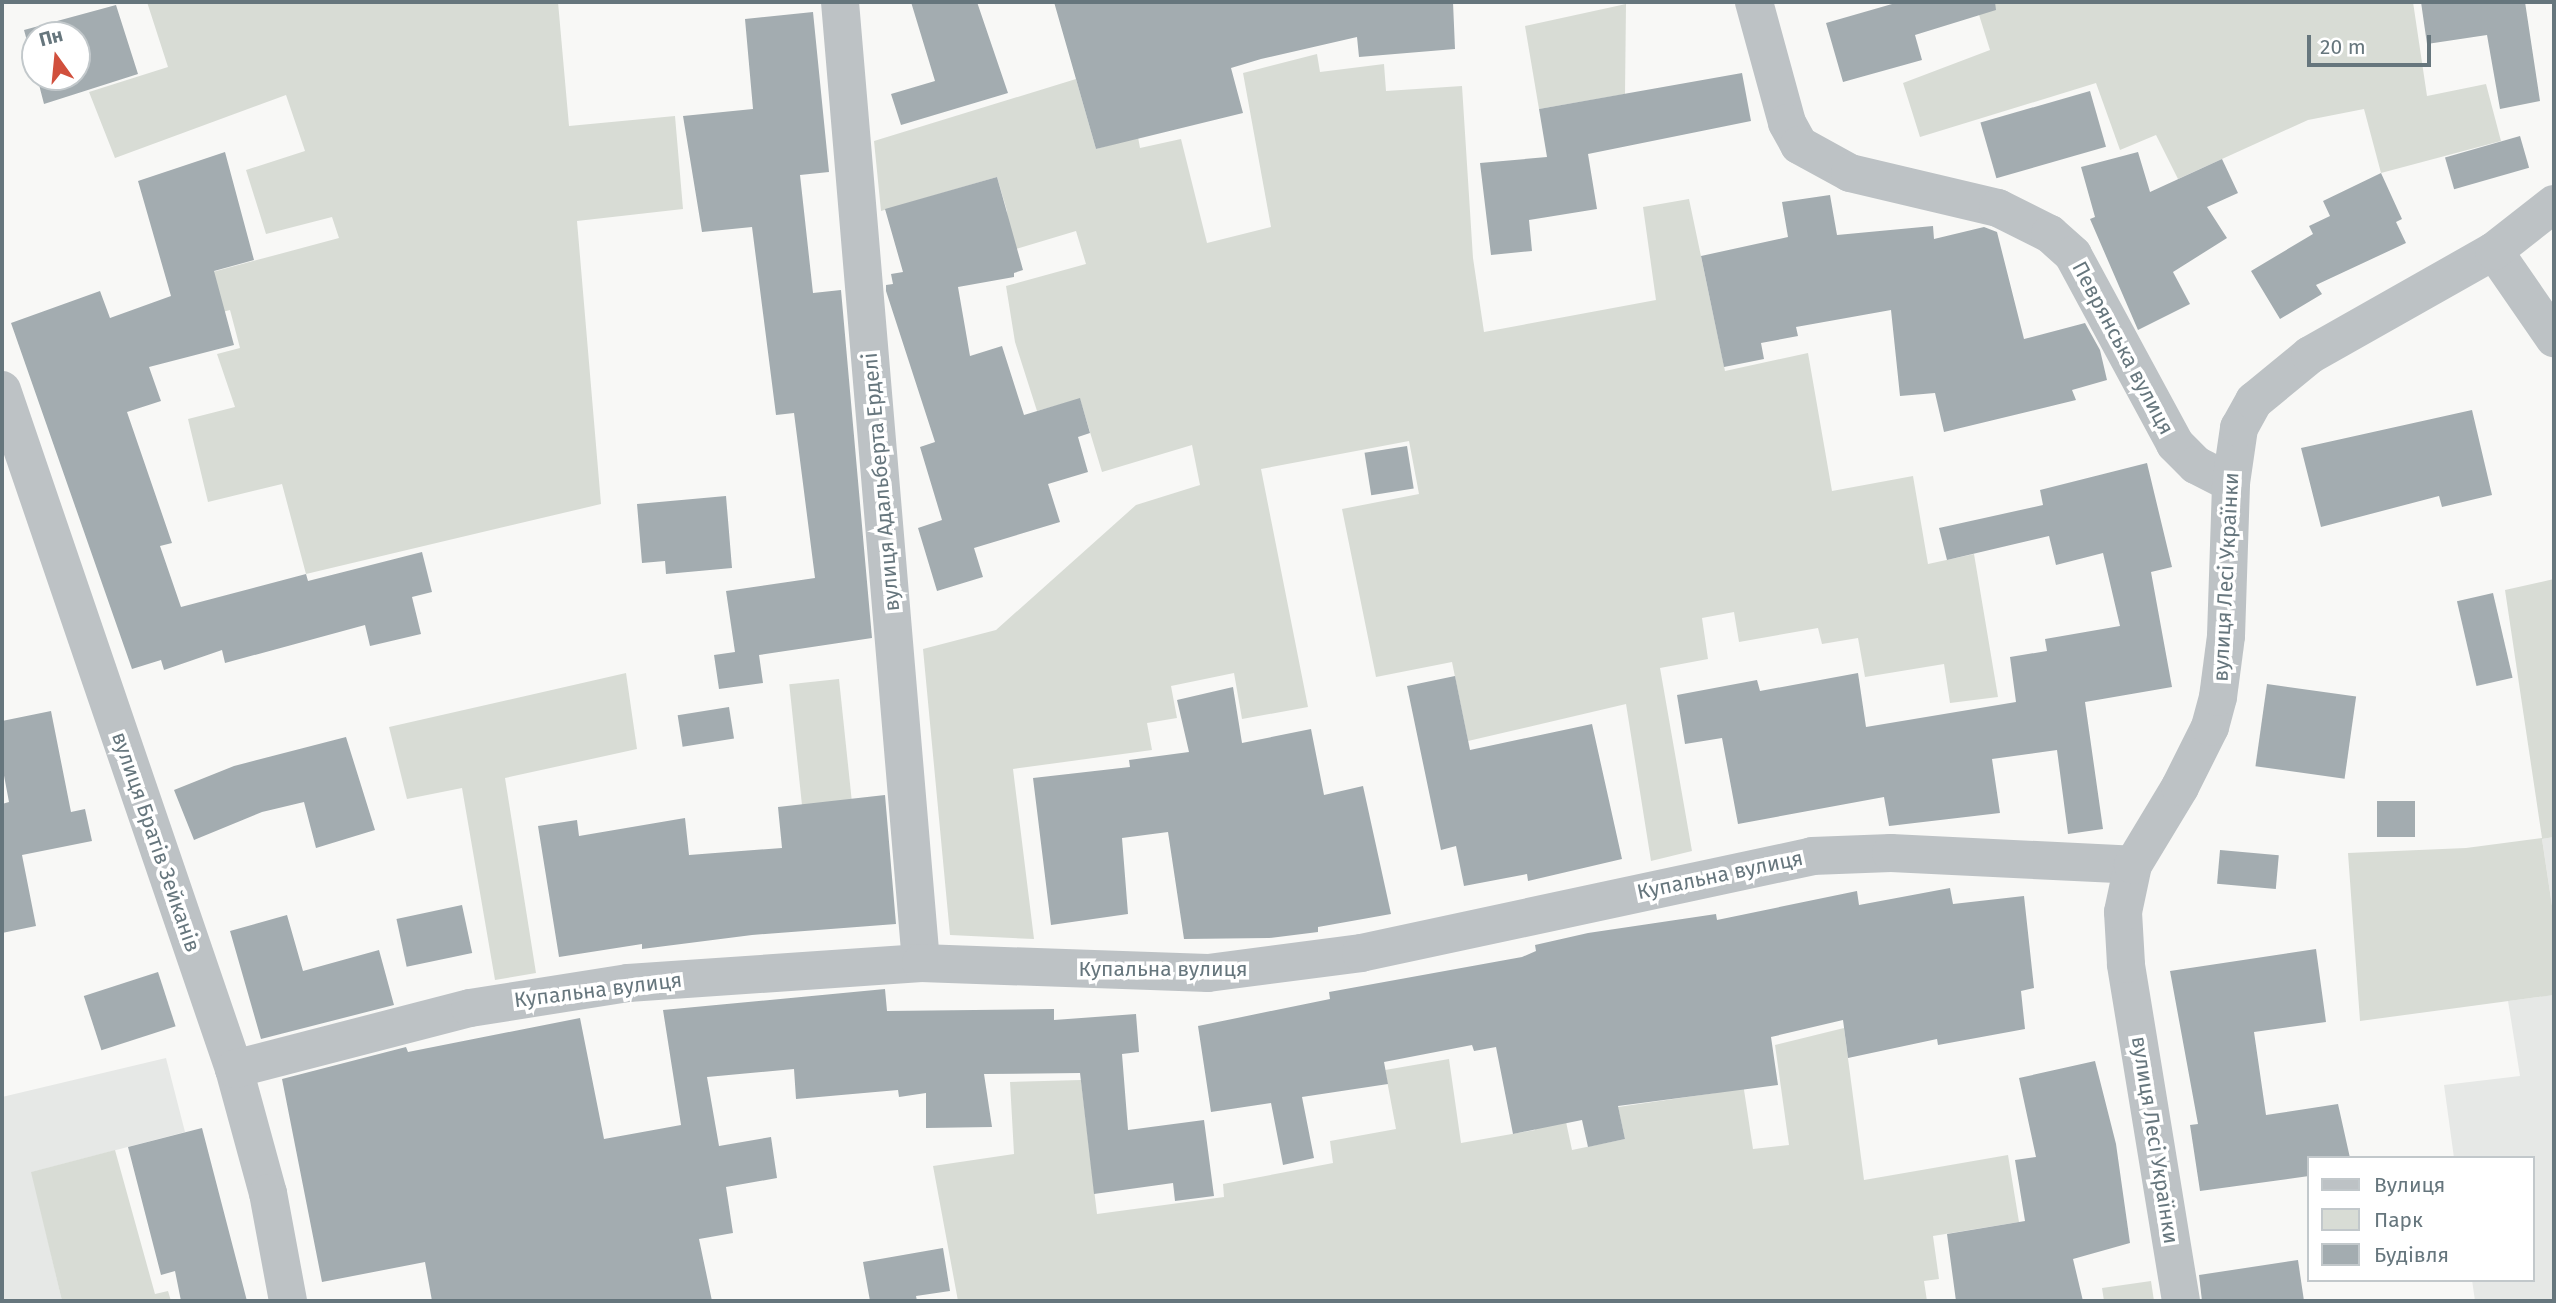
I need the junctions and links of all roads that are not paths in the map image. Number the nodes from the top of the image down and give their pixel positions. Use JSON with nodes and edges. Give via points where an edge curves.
{"nodes":[{"id":1,"x":840,"y":2,"type":"edge"},
{"id":2,"x":1754,"y":2,"type":"edge"},
{"id":3,"x":2554,"y":204,"type":"edge"},
{"id":4,"x":2494,"y":251,"type":"junction"},
{"id":5,"x":2554,"y":338,"type":"edge"},
{"id":6,"x":2,"y":390,"type":"edge"},
{"id":7,"x":2231,"y":483,"type":"junction"},
{"id":8,"x":2133,"y":864,"type":"junction"},
{"id":9,"x":921,"y":963,"type":"junction"},
{"id":10,"x":234,"y":1069,"type":"junction"},
{"id":11,"x":288,"y":1301,"type":"edge"},
{"id":12,"x":2181,"y":1301,"type":"edge"}],
"edges":[{"from":1,"to":9,"type":"street","name":"вулиця Адальберта Ерделі"},
{"from":2,"to":7,"type":"street","name":"Певрянська вулиця","via":[[1787,123],[1799,145],[1850,173],[1998,208],[2050,234],[2073,255],[2175,444],[2196,465]]},
{"from":3,"to":4,"type":"street","name":"вулиця Лесі Українки"},
{"from":4,"to":5,"type":"street"},
{"from":4,"to":7,"type":"street","name":"вулиця Лесі Українки","via":[[2342,335],[2277,379],[2254,401],[2239,428]]},
{"from":6,"to":10,"type":"street","name":"вулиця Братів Зейканів"},
{"from":7,"to":8,"type":"street","name":"вулиця Лесі Українки","via":[[2226,636],[2218,697],[2210,727],[2180,787]]},
{"from":8,"to":9,"type":"street","name":"Купальна вулиця","via":[[1891,853],[1812,856],[1314,962],[1208,973]]},
{"from":8,"to":12,"type":"street","name":"вулиця Лесі Українки","via":[[2123,912],[2126,964]]},
{"from":9,"to":10,"type":"street","name":"Купальна вулиця","via":[[628,983],[531,996],[426,1018]]},
{"from":10,"to":11,"type":"street","name":"вулиця Братів Зейканів","via":[[268,1193]]}]}
